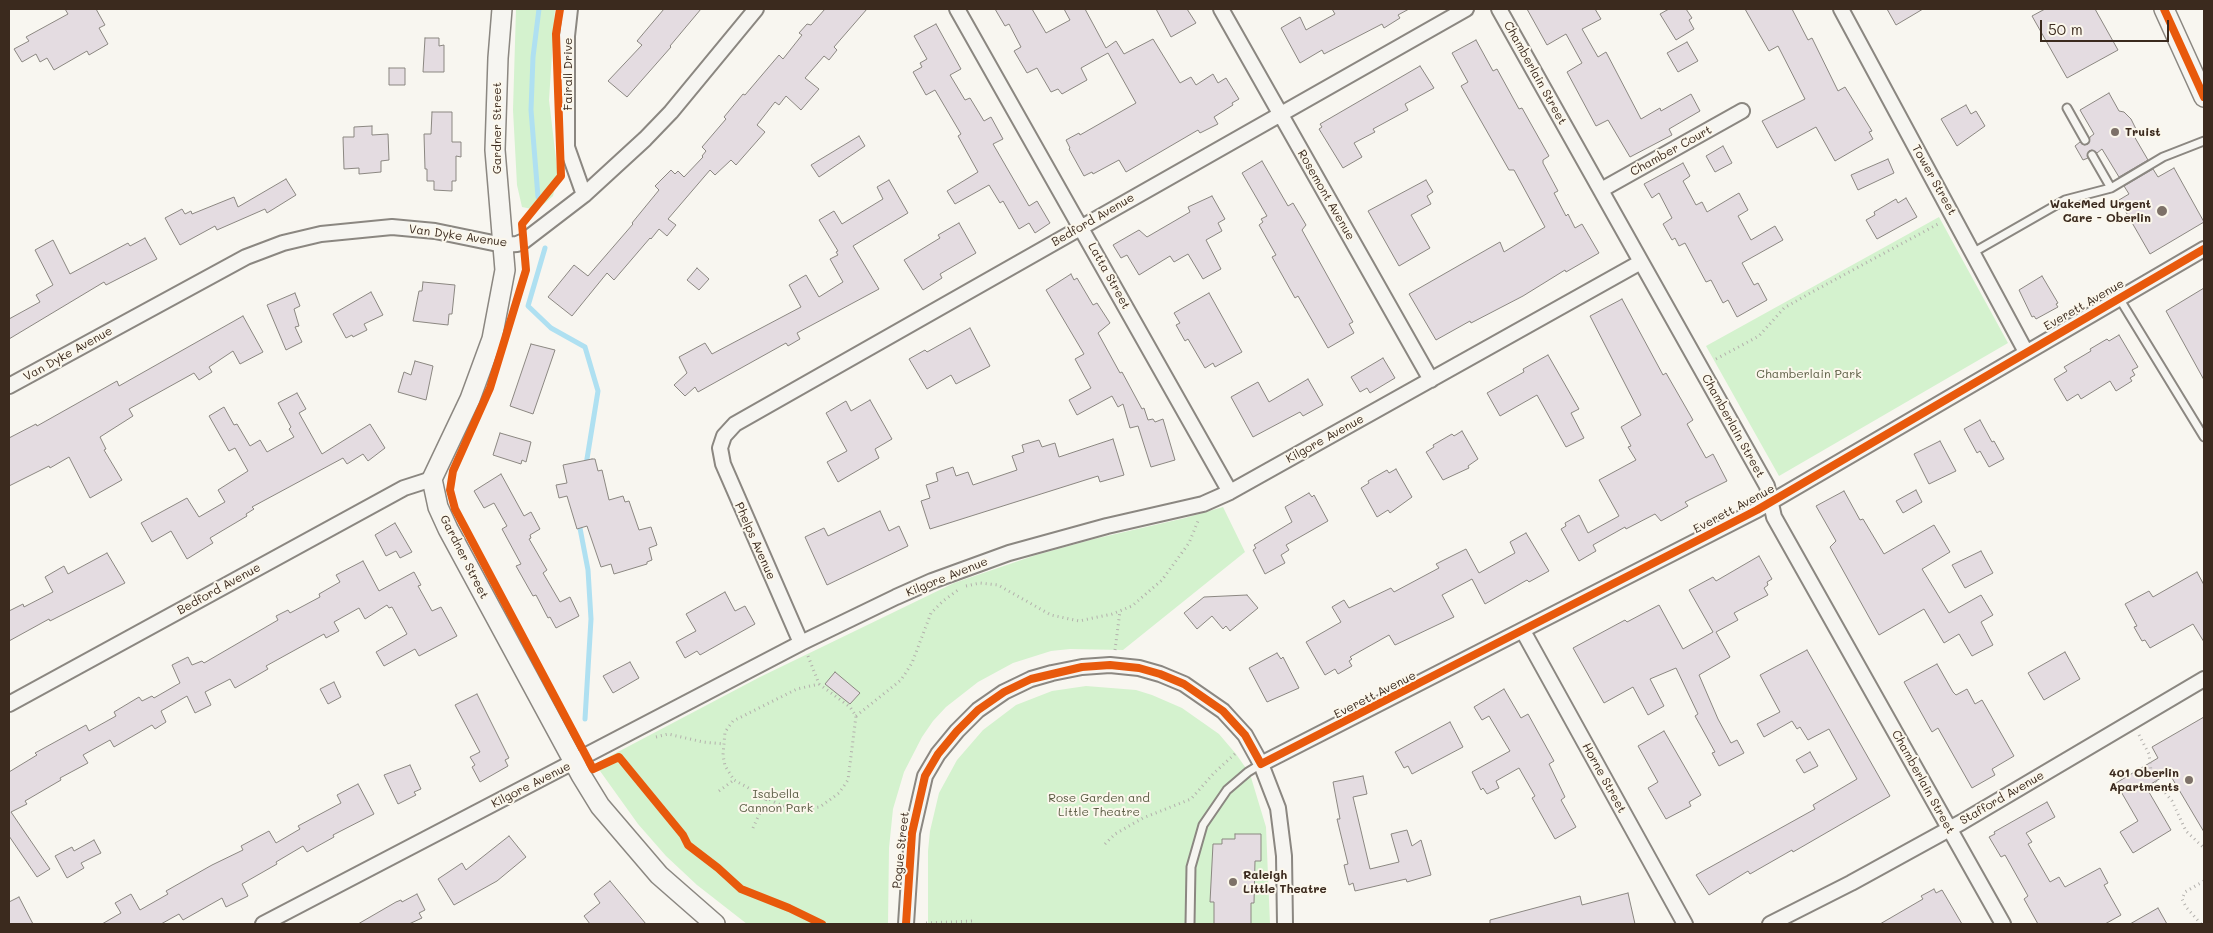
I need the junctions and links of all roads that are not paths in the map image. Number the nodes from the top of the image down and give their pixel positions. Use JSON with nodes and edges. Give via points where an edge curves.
{"nodes":[{"id":1,"x":502,"y":9,"type":"edge"},
{"id":2,"x":570,"y":9,"type":"edge"},
{"id":3,"x":756,"y":9,"type":"edge"},
{"id":4,"x":957,"y":9,"type":"edge"},
{"id":5,"x":1220,"y":9,"type":"edge"},
{"id":6,"x":1466,"y":9,"type":"edge"},
{"id":7,"x":1499,"y":9,"type":"edge"},
{"id":8,"x":1841,"y":9,"type":"edge"},
{"id":9,"x":2164,"y":9,"type":"edge"},
{"id":10,"x":2204,"y":97,"type":"edge"},
{"id":11,"x":2067,"y":108,"type":"dead end"},
{"id":12,"x":1742,"y":111,"type":"dead end"},
{"id":13,"x":1280,"y":113,"type":"junction"},
{"id":14,"x":2084,"y":140,"type":"dead end"},
{"id":15,"x":2204,"y":141,"type":"edge"},
{"id":16,"x":2092,"y":155,"type":"dead end"},
{"id":17,"x":2111,"y":188,"type":"junction"},
{"id":18,"x":1601,"y":190,"type":"junction"},
{"id":19,"x":584,"y":195,"type":"junction"},
{"id":20,"x":1081,"y":226,"type":"junction"},
{"id":21,"x":503,"y":245,"type":"junction"},
{"id":22,"x":2204,"y":250,"type":"edge"},
{"id":23,"x":1974,"y":252,"type":"junction"},
{"id":24,"x":1641,"y":262,"type":"junction"},
{"id":25,"x":2119,"y":298,"type":"junction"},
{"id":26,"x":2026,"y":352,"type":"junction"},
{"id":27,"x":1432,"y":380,"type":"junction"},
{"id":28,"x":9,"y":386,"type":"edge"},
{"id":29,"x":724,"y":436,"type":"joint"},
{"id":30,"x":2204,"y":437,"type":"edge"},
{"id":31,"x":432,"y":479,"type":"junction"},
{"id":32,"x":1230,"y":492,"type":"junction"},
{"id":33,"x":1770,"y":503,"type":"junction"},
{"id":34,"x":1523,"y":631,"type":"junction"},
{"id":35,"x":801,"y":644,"type":"junction"},
{"id":36,"x":2204,"y":679,"type":"edge"},
{"id":37,"x":9,"y":704,"type":"edge"},
{"id":38,"x":574,"y":763,"type":"junction"},
{"id":39,"x":1261,"y":764,"type":"junction"},
{"id":40,"x":1949,"y":828,"type":"junction"},
{"id":41,"x":262,"y":924,"type":"edge"},
{"id":42,"x":715,"y":924,"type":"edge"},
{"id":43,"x":906,"y":924,"type":"edge"},
{"id":44,"x":1190,"y":924,"type":"edge"},
{"id":45,"x":1284,"y":924,"type":"edge"},
{"id":46,"x":1685,"y":924,"type":"edge"},
{"id":47,"x":1770,"y":924,"type":"edge"},
{"id":48,"x":2003,"y":924,"type":"edge"}],
"edges":[{"from":1,"to":21,"type":"street","name":"Gardner Street","via":[[495,150]]},
{"from":2,"to":19,"type":"street","name":"Fairall Drive","via":[[567,147]]},
{"from":3,"to":19,"type":"street","name":"Van Dyke Avenue","via":[[671,112],[614,170]]},
{"from":4,"to":20,"type":"street","name":"Latta Street"},
{"from":5,"to":13,"type":"street","name":"Rosemont Avenue"},
{"from":6,"to":13,"type":"street","name":"Bedford Avenue"},
{"from":7,"to":18,"type":"street","name":"Chamberlain Street"},
{"from":8,"to":23,"type":"street","name":"Tower Street"},
{"from":9,"to":10,"type":"street"},
{"from":11,"to":14,"type":"lane"},
{"from":12,"to":18,"type":"street","name":"Chamber Court"},
{"from":13,"to":20,"type":"street","name":"Bedford Avenue"},
{"from":13,"to":27,"type":"street","name":"Rosemont Avenue"},
{"from":15,"to":17,"type":"lane","via":[[2164,158]]},
{"from":16,"to":17,"type":"lane"},
{"from":17,"to":23,"type":"lane","via":[[2065,200]]},
{"from":18,"to":24,"type":"street","name":"Chamberlain Street"},
{"from":19,"to":21,"type":"street","name":"Van Dyke Avenue","via":[[524,241]]},
{"from":20,"to":29,"type":"street","name":"Bedford Avenue","via":[[735,424]]},
{"from":20,"to":32,"type":"street","name":"Latta Street"},
{"from":21,"to":28,"type":"street","name":"Van Dyke Avenue","via":[[435,231],[392,227],[321,234],[283,243],[246,257]]},
{"from":21,"to":31,"type":"street","name":"Gardner Street","via":[[505,270],[492,339],[470,399]]},
{"from":22,"to":25,"type":"street","name":"Everett Avenue"},
{"from":23,"to":26,"type":"street","name":"Tower Street"},
{"from":24,"to":27,"type":"street","name":"Kilgore Avenue"},
{"from":24,"to":33,"type":"street","name":"Chamberlain Street","via":[[1767,486]]},
{"from":25,"to":26,"type":"street","name":"Everett Avenue"},
{"from":25,"to":30,"type":"lane"},
{"from":26,"to":33,"type":"street","name":"Everett Avenue"},
{"from":27,"to":32,"type":"street","name":"Kilgore Avenue"},
{"from":29,"to":35,"type":"street","name":"Phelps Avenue","via":[[720,448],[723,464]]},
{"from":31,"to":37,"type":"street","name":"Bedford Avenue","via":[[404,488]]},
{"from":31,"to":38,"type":"street","name":"Gardner Street","via":[[438,507],[448,529]]},
{"from":32,"to":35,"type":"street","name":"Kilgore Avenue","via":[[1203,504],[1009,553],[932,581]]},
{"from":33,"to":34,"type":"street","name":"Everett Avenue"},
{"from":33,"to":40,"type":"street","name":"Chamberlain Street","via":[[1774,517]]},
{"from":34,"to":39,"type":"street","name":"Everett Avenue"},
{"from":34,"to":46,"type":"street","name":"Horne Street"},
{"from":35,"to":38,"type":"street","name":"Kilgore Avenue"},
{"from":36,"to":40,"type":"street","name":"Stafford Avenue"},
{"from":38,"to":41,"type":"street","name":"Kilgore Avenue"},
{"from":38,"to":42,"type":"street","name":"Gardner Street","via":[[600,806],[625,837],[659,875]]},
{"from":39,"to":43,"type":"street","name":"Pogue Street","via":[[1245,735],[1223,711],[1191,688],[1160,674],[1139,668],[1101,666],[1031,679],[978,710],[952,736],[925,776],[912,833]]},
{"from":39,"to":44,"type":"lane","via":[[1227,790],[1203,824],[1191,867]]},
{"from":39,"to":45,"type":"street","name":"Pogue Street","via":[[1278,808],[1282,831]]},
{"from":40,"to":47,"type":"street","name":"Stafford Avenue"},
{"from":40,"to":48,"type":"street","name":"Chamberlain Street"}]}
